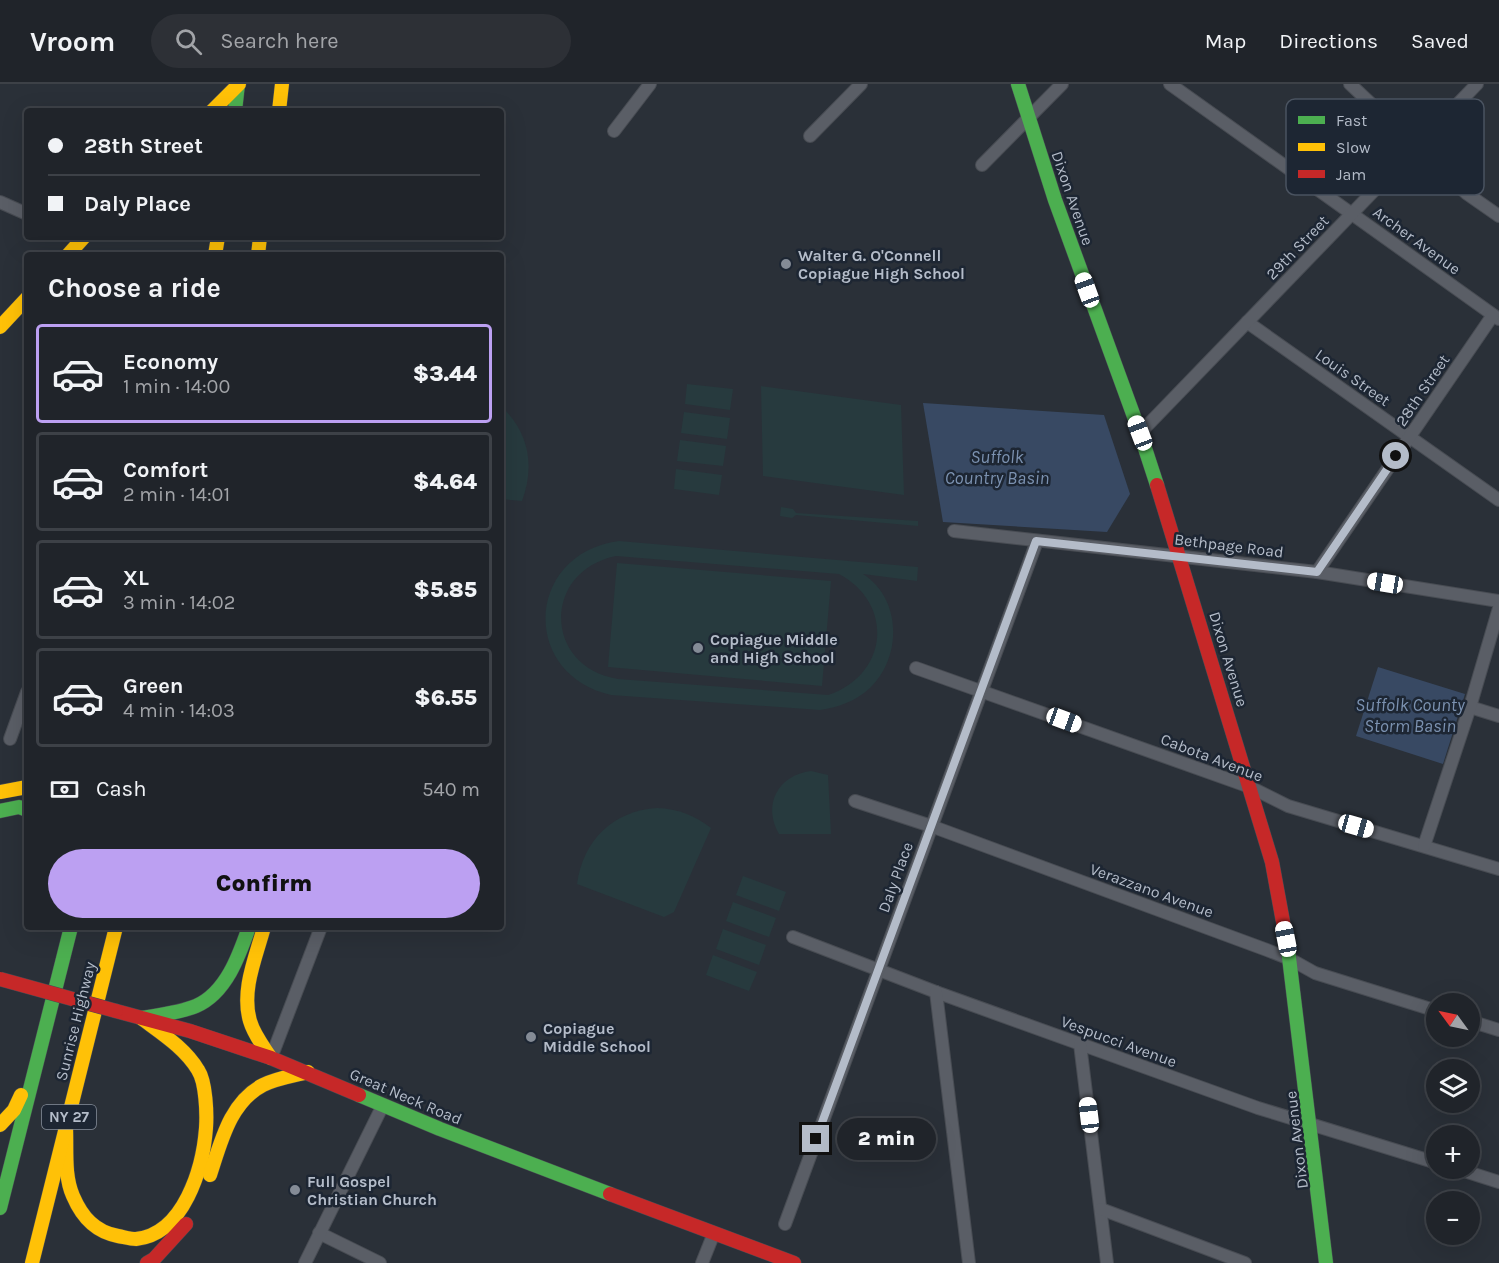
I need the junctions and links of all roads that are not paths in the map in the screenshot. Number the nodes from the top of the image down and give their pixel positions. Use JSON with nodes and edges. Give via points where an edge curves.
{"nodes":[{"id":1,"x":239,"y":84,"type":"edge"},
{"id":2,"x":282,"y":84,"type":"edge"},
{"id":3,"x":650,"y":84,"type":"edge"},
{"id":4,"x":861,"y":84,"type":"edge"},
{"id":5,"x":1018,"y":84,"type":"edge"},
{"id":6,"x":1062,"y":84,"type":"edge"},
{"id":7,"x":1170,"y":84,"type":"edge"},
{"id":8,"x":1350,"y":84,"type":"edge"},
{"id":9,"x":1477,"y":84,"type":"edge"},
{"id":10,"x":1365,"y":99,"type":"edge"},
{"id":11,"x":1463,"y":99,"type":"edge"},
{"id":12,"x":215,"y":108,"type":"edge"},
{"id":13,"x":235,"y":108,"type":"edge"},
{"id":14,"x":279,"y":108,"type":"edge"},
{"id":15,"x":1029,"y":117,"type":"junction"},
{"id":16,"x":614,"y":131,"type":"dead end"},
{"id":17,"x":810,"y":135,"type":"dead end"},
{"id":18,"x":982,"y":165,"type":"dead end"},
{"id":19,"x":1286,"y":167,"type":"edge"},
{"id":20,"x":1325,"y":195,"type":"edge"},
{"id":21,"x":1370,"y":195,"type":"edge"},
{"id":22,"x":1468,"y":195,"type":"edge"},
{"id":23,"x":0,"y":202,"type":"edge"},
{"id":24,"x":24,"y":213,"type":"edge"},
{"id":25,"x":1352,"y":214,"type":"junction"},
{"id":26,"x":1499,"y":216,"type":"edge"},
{"id":27,"x":80,"y":240,"type":"edge"},
{"id":28,"x":70,"y":252,"type":"edge"},
{"id":29,"x":24,"y":301,"type":"edge"},
{"id":30,"x":1496,"y":317,"type":"edge"},
{"id":31,"x":1247,"y":322,"type":"junction"},
{"id":32,"x":0,"y":327,"type":"edge"},
{"id":33,"x":1140,"y":433,"type":"junction"},
{"id":34,"x":1410,"y":437,"type":"junction"},
{"id":35,"x":1499,"y":500,"type":"edge"},
{"id":36,"x":954,"y":531,"type":"dead end"},
{"id":37,"x":1036,"y":541,"type":"junction"},
{"id":38,"x":1180,"y":556,"type":"junction"},
{"id":39,"x":1317,"y":572,"type":"junction"},
{"id":40,"x":1499,"y":601,"type":"edge"},
{"id":41,"x":1499,"y":608,"type":"edge"},
{"id":42,"x":916,"y":668,"type":"dead end"},
{"id":43,"x":981,"y":690,"type":"junction"},
{"id":44,"x":24,"y":700,"type":"edge"},
{"id":45,"x":1470,"y":707,"type":"junction"},
{"id":46,"x":1499,"y":716,"type":"edge"},
{"id":47,"x":10,"y":739,"type":"dead end"},
{"id":48,"x":1250,"y":787,"type":"junction"},
{"id":49,"x":24,"y":788,"type":"edge"},
{"id":50,"x":0,"y":792,"type":"edge"},
{"id":51,"x":855,"y":801,"type":"dead end"},
{"id":52,"x":24,"y":809,"type":"edge"},
{"id":53,"x":0,"y":811,"type":"edge"},
{"id":54,"x":931,"y":826,"type":"junction"},
{"id":55,"x":1424,"y":846,"type":"junction"},
{"id":56,"x":1499,"y":870,"type":"edge"},
{"id":57,"x":70,"y":930,"type":"edge"},
{"id":58,"x":115,"y":930,"type":"edge"},
{"id":59,"x":248,"y":930,"type":"edge"},
{"id":60,"x":263,"y":930,"type":"edge"},
{"id":61,"x":320,"y":930,"type":"edge"},
{"id":62,"x":793,"y":937,"type":"dead end"},
{"id":63,"x":1290,"y":959,"type":"junction"},
{"id":64,"x":878,"y":969,"type":"junction"},
{"id":65,"x":0,"y":979,"type":"edge"},
{"id":66,"x":936,"y":992,"type":"junction"},
{"id":67,"x":1426,"y":1008,"type":"edge"},
{"id":68,"x":141,"y":1018,"type":"junction"},
{"id":69,"x":1480,"y":1024,"type":"edge"},
{"id":70,"x":1499,"y":1030,"type":"edge"},
{"id":71,"x":1080,"y":1044,"type":"junction"},
{"id":72,"x":271,"y":1058,"type":"junction"},
{"id":73,"x":308,"y":1072,"type":"junction"},
{"id":74,"x":32,"y":1075,"type":"junction"},
{"id":75,"x":383,"y":1105,"type":"junction"},
{"id":76,"x":0,"y":1125,"type":"edge"},
{"id":77,"x":1311,"y":1126,"type":"junction"},
{"id":78,"x":66,"y":1128,"type":"junction"},
{"id":79,"x":1426,"y":1160,"type":"edge"},
{"id":80,"x":1480,"y":1176,"type":"edge"},
{"id":81,"x":1499,"y":1182,"type":"edge"},
{"id":82,"x":0,"y":1208,"type":"edge"},
{"id":83,"x":1101,"y":1209,"type":"junction"},
{"id":84,"x":785,"y":1224,"type":"dead end"},
{"id":85,"x":320,"y":1233,"type":"junction"},
{"id":86,"x":714,"y":1233,"type":"junction"},
{"id":87,"x":32,"y":1263,"type":"edge"},
{"id":88,"x":147,"y":1263,"type":"edge"},
{"id":89,"x":305,"y":1263,"type":"edge"},
{"id":90,"x":380,"y":1263,"type":"edge"},
{"id":91,"x":702,"y":1263,"type":"edge"},
{"id":92,"x":794,"y":1263,"type":"edge"},
{"id":93,"x":969,"y":1263,"type":"edge"},
{"id":94,"x":1107,"y":1263,"type":"edge"},
{"id":95,"x":1245,"y":1263,"type":"edge"},
{"id":96,"x":1326,"y":1263,"type":"edge"}],
"edges":[{"from":1,"to":12,"type":"main road"},
{"from":1,"to":13,"type":"main road"},
{"from":2,"to":14,"type":"main road"},
{"from":3,"to":16,"type":"street"},
{"from":4,"to":17,"type":"street"},
{"from":5,"to":15,"type":"main road","name":"Dixon Avenue"},
{"from":6,"to":15,"type":"street"},
{"from":7,"to":19,"type":"street","name":"Archer Avenue"},
{"from":8,"to":10,"type":"street"},
{"from":9,"to":11,"type":"street","name":"29th Street"},
{"from":15,"to":18,"type":"street"},
{"from":15,"to":33,"type":"main road","name":"Dixon Avenue","via":[[1054,200]]},
{"from":20,"to":25,"type":"street","name":"Archer Avenue"},
{"from":21,"to":25,"type":"street","name":"29th Street"},
{"from":22,"to":26,"type":"street"},
{"from":23,"to":24,"type":"street"},
{"from":25,"to":30,"type":"street","name":"Archer Avenue"},
{"from":25,"to":31,"type":"street","name":"29th Street"},
{"from":27,"to":28,"type":"main road"},
{"from":29,"to":32,"type":"main road"},
{"from":30,"to":34,"type":"street","name":"28th Street"},
{"from":31,"to":33,"type":"street","name":"29th Street"},
{"from":31,"to":34,"type":"street","name":"Louis Street"},
{"from":33,"to":38,"type":"main road","name":"Dixon Avenue"},
{"from":34,"to":35,"type":"street","name":"Louis Street"},
{"from":34,"to":39,"type":"street","name":"28th Street"},
{"from":36,"to":37,"type":"street","name":"Bethpage Road"},
{"from":37,"to":38,"type":"street","name":"Bethpage Road"},
{"from":37,"to":43,"type":"street","name":"Daly Place"},
{"from":38,"to":39,"type":"street","name":"Bethpage Road"},
{"from":38,"to":48,"type":"main road","name":"Dixon Avenue"},
{"from":39,"to":40,"type":"street","name":"Bethpage Road"},
{"from":41,"to":45,"type":"street"},
{"from":42,"to":43,"type":"street","name":"Cabota Avenue"},
{"from":43,"to":48,"type":"street","name":"Cabota Avenue"},
{"from":43,"to":54,"type":"street","name":"Daly Place"},
{"from":44,"to":47,"type":"street"},
{"from":45,"to":46,"type":"street"},
{"from":45,"to":55,"type":"street"},
{"from":48,"to":55,"type":"street","name":"Cabota Avenue","via":[[1288,806]]},
{"from":48,"to":63,"type":"main road","name":"Dixon Avenue","via":[[1272,862]]},
{"from":49,"to":50,"type":"main road"},
{"from":51,"to":54,"type":"street","name":"Verazzano Avenue"},
{"from":52,"to":53,"type":"main road"},
{"from":54,"to":63,"type":"street","name":"Verazzano Avenue"},
{"from":54,"to":64,"type":"street","name":"Daly Place"},
{"from":55,"to":56,"type":"street","name":"Cabota Avenue"},
{"from":57,"to":74,"type":"main road","name":"Sunrise Highway","number":"NY 27"},
{"from":58,"to":78,"type":"main road","name":"Sunrise Highway","number":"NY 27"},
{"from":59,"to":68,"type":"main road","via":[[232,969],[199,1005]]},
{"from":60,"to":72,"type":"main road","via":[[248,979],[246,1008],[255,1034]]},
{"from":61,"to":72,"type":"street"},
{"from":62,"to":64,"type":"street","name":"Vespucci Avenue"},
{"from":63,"to":67,"type":"street","name":"Verazzano Avenue","via":[[1315,973]]},
{"from":63,"to":77,"type":"main road","name":"Dixon Avenue"},
{"from":64,"to":66,"type":"street","name":"Vespucci Avenue"},
{"from":64,"to":84,"type":"street","name":"Daly Place"},
{"from":65,"to":68,"type":"main road","name":"Great Neck Road","bridge":true},
{"from":66,"to":71,"type":"street","name":"Vespucci Avenue"},
{"from":66,"to":93,"type":"street"},
{"from":68,"to":72,"type":"main road","name":"Great Neck Road"},
{"from":68,"to":78,"type":"main road","via":[[172,1041],[199,1071],[207,1109],[204,1154],[193,1187],[177,1214],[159,1232],[135,1239],[108,1234],[85,1219],[68,1178]]},
{"from":69,"to":70,"type":"street"},
{"from":71,"to":77,"type":"street","name":"Vespucci Avenue"},
{"from":71,"to":83,"type":"street"},
{"from":72,"to":73,"type":"main road","name":"Great Neck Road"},
{"from":73,"to":75,"type":"main road","name":"Great Neck Road"},
{"from":73,"to":88,"type":"main road","via":[[264,1085],[242,1100],[190,1219]]},
{"from":74,"to":76,"type":"main road","via":[[14,1110]]},
{"from":74,"to":82,"type":"main road","name":"Sunrise Highway","number":"NY 27"},
{"from":75,"to":85,"type":"street"},
{"from":75,"to":86,"type":"main road","name":"Great Neck Road"},
{"from":77,"to":79,"type":"street","name":"Vespucci Avenue"},
{"from":77,"to":96,"type":"main road","name":"Dixon Avenue"},
{"from":78,"to":87,"type":"main road","name":"Sunrise Highway","number":"NY 27"},
{"from":80,"to":81,"type":"street"},
{"from":83,"to":94,"type":"street"},
{"from":83,"to":95,"type":"street"},
{"from":85,"to":89,"type":"street"},
{"from":85,"to":90,"type":"street"},
{"from":86,"to":91,"type":"street"},
{"from":86,"to":92,"type":"main road","name":"Great Neck Road"}]}
